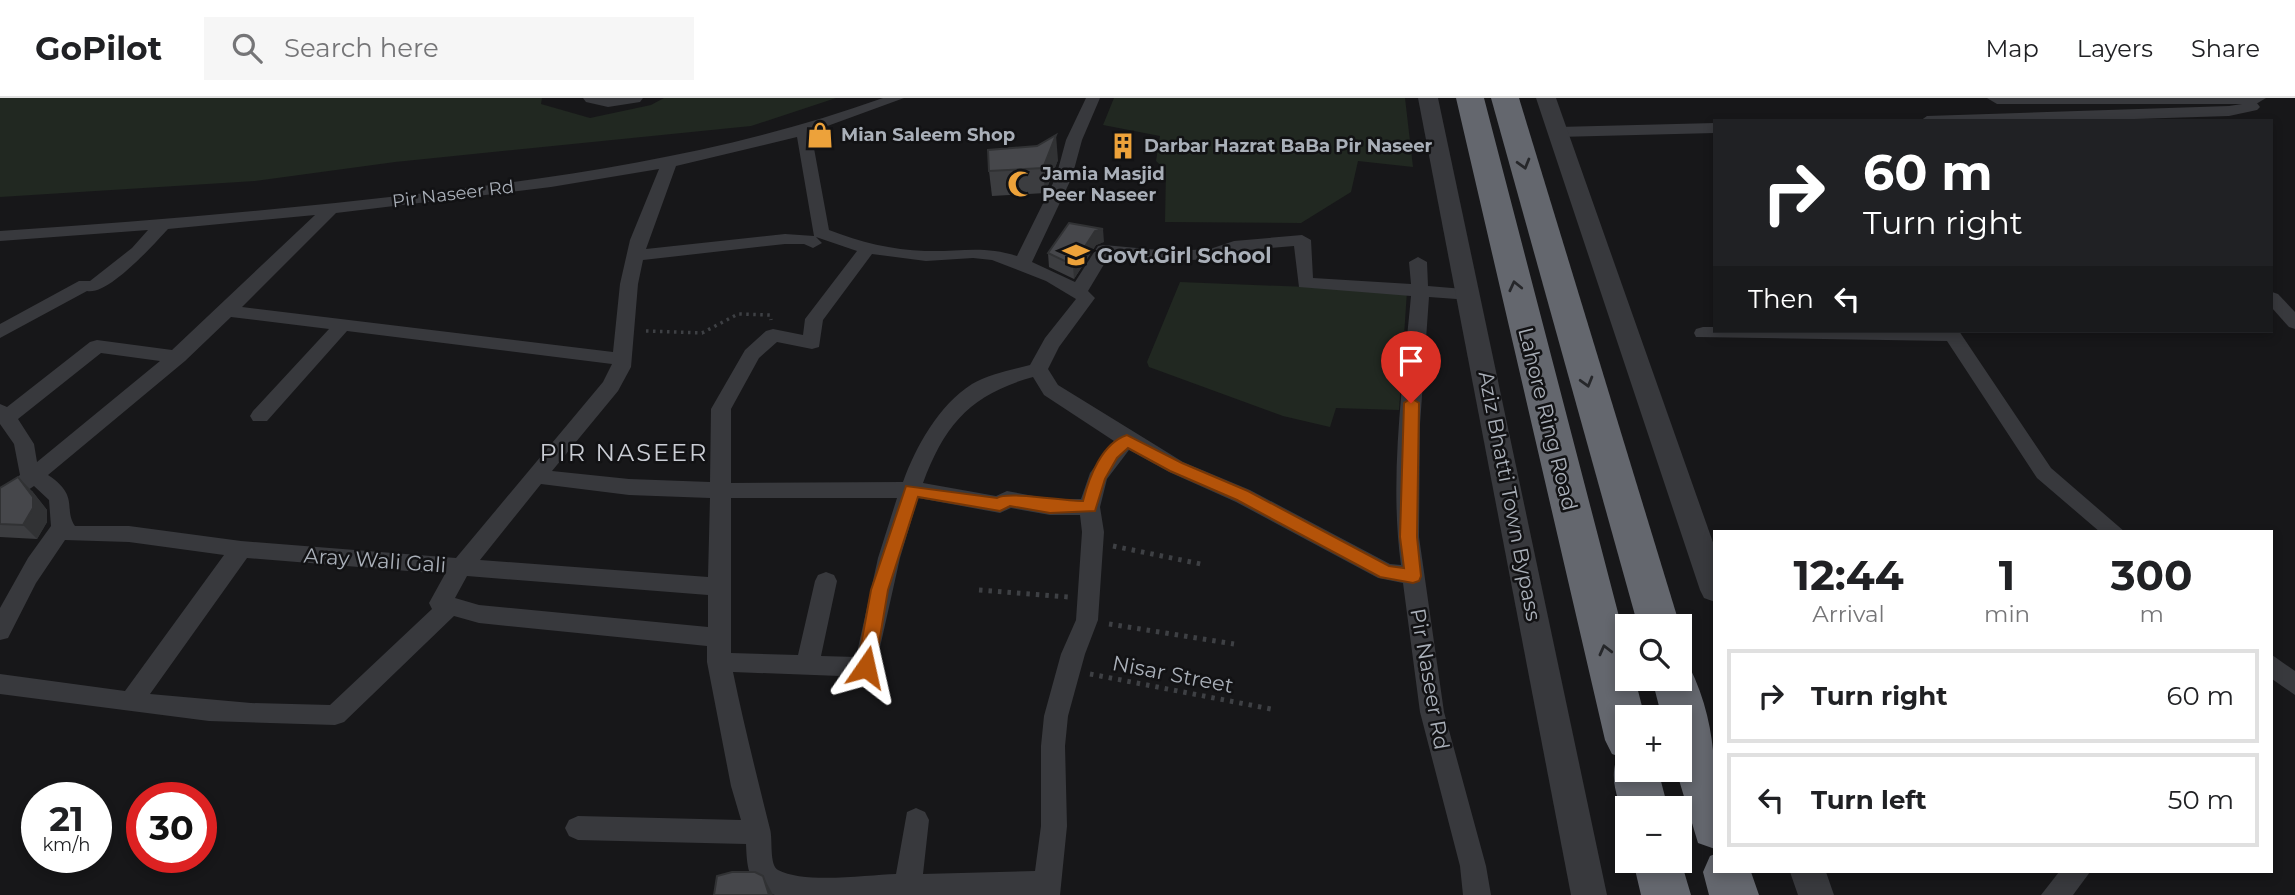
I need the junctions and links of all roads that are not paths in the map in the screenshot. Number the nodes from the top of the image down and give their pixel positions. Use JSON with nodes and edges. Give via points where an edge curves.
{"nodes":[{"id":1,"x":593,"y":98,"type":"edge"},
{"id":2,"x":633,"y":98,"type":"edge"},
{"id":3,"x":897,"y":98,"type":"edge"},
{"id":4,"x":1093,"y":98,"type":"edge"},
{"id":5,"x":1428,"y":98,"type":"edge"},
{"id":6,"x":1470,"y":98,"type":"edge"},
{"id":7,"x":1504,"y":98,"type":"edge"},
{"id":8,"x":1546,"y":98,"type":"edge"},
{"id":9,"x":1997,"y":98,"type":"edge"},
{"id":10,"x":2256,"y":98,"type":"edge"},
{"id":11,"x":2246,"y":99,"type":"edge"},
{"id":12,"x":2103,"y":118,"type":"edge"},
{"id":13,"x":2044,"y":119,"type":"edge"},
{"id":14,"x":1713,"y":128,"type":"edge"},
{"id":15,"x":803,"y":132,"type":"junction"},
{"id":16,"x":1558,"y":132,"type":"junction"},
{"id":17,"x":669,"y":164,"type":"junction"},
{"id":18,"x":330,"y":209,"type":"junction"},
{"id":19,"x":165,"y":222,"type":"junction"},
{"id":20,"x":0,"y":236,"type":"edge"},
{"id":21,"x":813,"y":243,"type":"dead end"},
{"id":22,"x":867,"y":248,"type":"junction"},
{"id":23,"x":636,"y":255,"type":"junction"},
{"id":24,"x":1418,"y":262,"type":"dead end"},
{"id":25,"x":1021,"y":266,"type":"junction"},
{"id":26,"x":1079,"y":291,"type":"junction"},
{"id":27,"x":1420,"y":292,"type":"junction"},
{"id":28,"x":1470,"y":295,"type":"junction"},
{"id":29,"x":2273,"y":299,"type":"edge"},
{"id":30,"x":229,"y":311,"type":"junction"},
{"id":31,"x":2295,"y":323,"type":"edge"},
{"id":32,"x":342,"y":325,"type":"junction"},
{"id":33,"x":0,"y":332,"type":"edge"},
{"id":34,"x":1951,"y":333,"type":"edge"},
{"id":35,"x":1703,"y":334,"type":"dead end"},
{"id":36,"x":178,"y":357,"type":"junction"},
{"id":37,"x":622,"y":359,"type":"junction"},
{"id":38,"x":1038,"y":369,"type":"junction"},
{"id":39,"x":3,"y":415,"type":"edge"},
{"id":40,"x":260,"y":416,"type":"dead end"},
{"id":41,"x":1127,"y":440,"type":"junction"},
{"id":42,"x":33,"y":475,"type":"junction"},
{"id":43,"x":536,"y":476,"type":"junction"},
{"id":44,"x":719,"y":490,"type":"junction"},
{"id":45,"x":912,"y":490,"type":"junction"},
{"id":46,"x":0,"y":501,"type":"edge"},
{"id":47,"x":1089,"y":507,"type":"junction"},
{"id":48,"x":63,"y":527,"type":"junction"},
{"id":49,"x":2112,"y":530,"type":"edge"},
{"id":50,"x":241,"y":550,"type":"junction"},
{"id":51,"x":461,"y":567,"type":"junction"},
{"id":52,"x":1413,"y":576,"type":"junction"},
{"id":53,"x":826,"y":581,"type":"dead end"},
{"id":54,"x":1713,"y":584,"type":"edge"},
{"id":55,"x":719,"y":587,"type":"junction"},
{"id":56,"x":450,"y":606,"type":"junction"},
{"id":57,"x":1655,"y":614,"type":"edge"},
{"id":58,"x":0,"y":631,"type":"edge"},
{"id":59,"x":719,"y":638,"type":"junction"},
{"id":60,"x":719,"y":662,"type":"junction"},
{"id":61,"x":807,"y":666,"type":"junction"},
{"id":62,"x":2273,"y":666,"type":"edge"},
{"id":63,"x":0,"y":684,"type":"edge"},
{"id":64,"x":2295,"y":685,"type":"edge"},
{"id":65,"x":1677,"y":691,"type":"edge"},
{"id":66,"x":132,"y":700,"type":"junction"},
{"id":67,"x":1619,"y":705,"type":"edge"},
{"id":68,"x":916,"y":820,"type":"dead end"},
{"id":69,"x":1713,"y":820,"type":"edge"},
{"id":70,"x":578,"y":828,"type":"dead end"},
{"id":71,"x":758,"y":832,"type":"junction"},
{"id":72,"x":761,"y":871,"type":"junction"},
{"id":73,"x":1660,"y":873,"type":"edge"},
{"id":74,"x":1727,"y":873,"type":"edge"},
{"id":75,"x":1808,"y":873,"type":"edge"},
{"id":76,"x":2076,"y":873,"type":"edge"},
{"id":77,"x":735,"y":881,"type":"edge"},
{"id":78,"x":908,"y":888,"type":"junction"},
{"id":79,"x":1047,"y":889,"type":"edge"},
{"id":80,"x":1477,"y":895,"type":"edge"},
{"id":81,"x":1589,"y":895,"type":"edge"},
{"id":82,"x":1666,"y":895,"type":"edge"},
{"id":83,"x":1734,"y":895,"type":"edge"},
{"id":84,"x":1816,"y":895,"type":"edge"},
{"id":85,"x":2055,"y":895,"type":"edge"}],
"edges":[{"from":1,"to":2,"type":"street"},
{"from":3,"to":15,"type":"street","name":"Pir Naseer Rd"},
{"from":4,"to":25,"type":"street","via":[[1073,140],[1064,177]]},
{"from":5,"to":28,"type":"street","name":"Aziz Bhatti Town Bypass"},
{"from":67,"to":6,"type":"highway","name":"Lahore Ring Road","one_way":true},
{"from":7,"to":57,"type":"highway","one_way":true},
{"from":8,"to":16,"type":"street"},
{"from":9,"to":11,"type":"street"},
{"from":10,"to":11,"type":"street"},
{"from":11,"to":12,"type":"street","via":[[2252,107]]},
{"from":12,"to":13,"type":"street"},
{"from":14,"to":16,"type":"street"},
{"from":15,"to":17,"type":"street","name":"Pir Naseer Rd"},
{"from":15,"to":22,"type":"street","via":[[811,153],[814,209],[821,233]]},
{"from":16,"to":54,"type":"street"},
{"from":17,"to":18,"type":"street","name":"Pir Naseer Rd"},
{"from":17,"to":23,"type":"street"},
{"from":18,"to":19,"type":"street","name":"Pir Naseer Rd"},
{"from":18,"to":30,"type":"street"},
{"from":19,"to":20,"type":"street","name":"Pir Naseer Rd"},
{"from":19,"to":33,"type":"street","via":[[138,252],[93,287],[85,285]]},
{"from":21,"to":23,"type":"street","via":[[785,239]]},
{"from":22,"to":25,"type":"street","via":[[940,256],[985,253]]},
{"from":22,"to":44,"type":"street","via":[[814,319],[812,343],[773,335],[752,354],[721,410]]},
{"from":23,"to":37,"type":"street"},
{"from":24,"to":27,"type":"street","name":"Pir Naseer Rd"},
{"from":25,"to":26,"type":"street","via":[[1060,278]]},
{"from":26,"to":27,"type":"street","via":[[1104,250],[1170,256],[1212,254],[1234,246],[1302,240],[1305,283]]},
{"from":26,"to":38,"type":"street","via":[[1086,298],[1041,356]]},
{"from":27,"to":28,"type":"street"},
{"from":27,"to":52,"type":"street","name":"Pir Naseer Rd","via":[[1410,424],[1408,537]]},
{"from":28,"to":81,"type":"street","name":"Aziz Bhatti Town Bypass"},
{"from":29,"to":31,"type":"street"},
{"from":30,"to":32,"type":"street"},
{"from":30,"to":36,"type":"street"},
{"from":32,"to":37,"type":"street"},
{"from":32,"to":40,"type":"street"},
{"from":34,"to":35,"type":"street"},
{"from":34,"to":49,"type":"street","via":[[2044,473]]},
{"from":36,"to":39,"type":"street","via":[[97,346]]},
{"from":36,"to":42,"type":"street"},
{"from":37,"to":43,"type":"street","via":[[611,386]]},
{"from":38,"to":41,"type":"street","via":[[1051,390]]},
{"from":38,"to":45,"type":"street","via":[[976,390],[946,421]]},
{"from":39,"to":42,"type":"street","via":[[21,434],[28,454],[27,469]]},
{"from":41,"to":47,"type":"street","via":[[1111,454],[1097,478]]},
{"from":41,"to":52,"type":"street","via":[[1386,572]]},
{"from":42,"to":46,"type":"street"},
{"from":42,"to":48,"type":"street","via":[[51,486],[62,501]]},
{"from":43,"to":44,"type":"street","via":[[588,485]]},
{"from":43,"to":51,"type":"street"},
{"from":44,"to":45,"type":"street"},
{"from":44,"to":55,"type":"street"},
{"from":45,"to":47,"type":"street","via":[[1000,505],[1007,499],[1050,507]]},
{"from":45,"to":61,"type":"street","via":[[879,590],[866,667]]},
{"from":47,"to":79,"type":"street","via":[[1092,541],[1087,609],[1056,716],[1054,826]]},
{"from":48,"to":50,"type":"street","name":"Aray Wali Gali","via":[[70,534],[129,534]]},
{"from":48,"to":58,"type":"street","via":[[47,546]]},
{"from":50,"to":51,"type":"street","name":"Aray Wali Gali"},
{"from":50,"to":66,"type":"street"},
{"from":51,"to":55,"type":"street"},
{"from":51,"to":56,"type":"street","name":"Aray Wali Gali","via":[[440,603]]},
{"from":52,"to":80,"type":"street","name":"Pir Naseer Rd","via":[[1432,712]]},
{"from":53,"to":61,"type":"street"},
{"from":55,"to":59,"type":"street"},
{"from":56,"to":59,"type":"street","name":"Aray Wali Gali","via":[[479,614]]},
{"from":56,"to":66,"type":"street","via":[[335,715],[289,717]]},
{"from":59,"to":60,"type":"street"},
{"from":60,"to":61,"type":"street"},
{"from":60,"to":71,"type":"street"},
{"from":62,"to":64,"type":"street"},
{"from":63,"to":66,"type":"street"},
{"from":65,"to":69,"type":"highway"},
{"from":68,"to":78,"type":"street"},
{"from":70,"to":71,"type":"street"},
{"from":71,"to":72,"type":"street"},
{"from":72,"to":77,"type":"street"},
{"from":72,"to":78,"type":"street","via":[[770,881],[803,889]]},
{"from":73,"to":82,"type":"highway"},
{"from":74,"to":83,"type":"highway"},
{"from":75,"to":84,"type":"street"},
{"from":76,"to":85,"type":"street"},
{"from":78,"to":79,"type":"street"}]}
